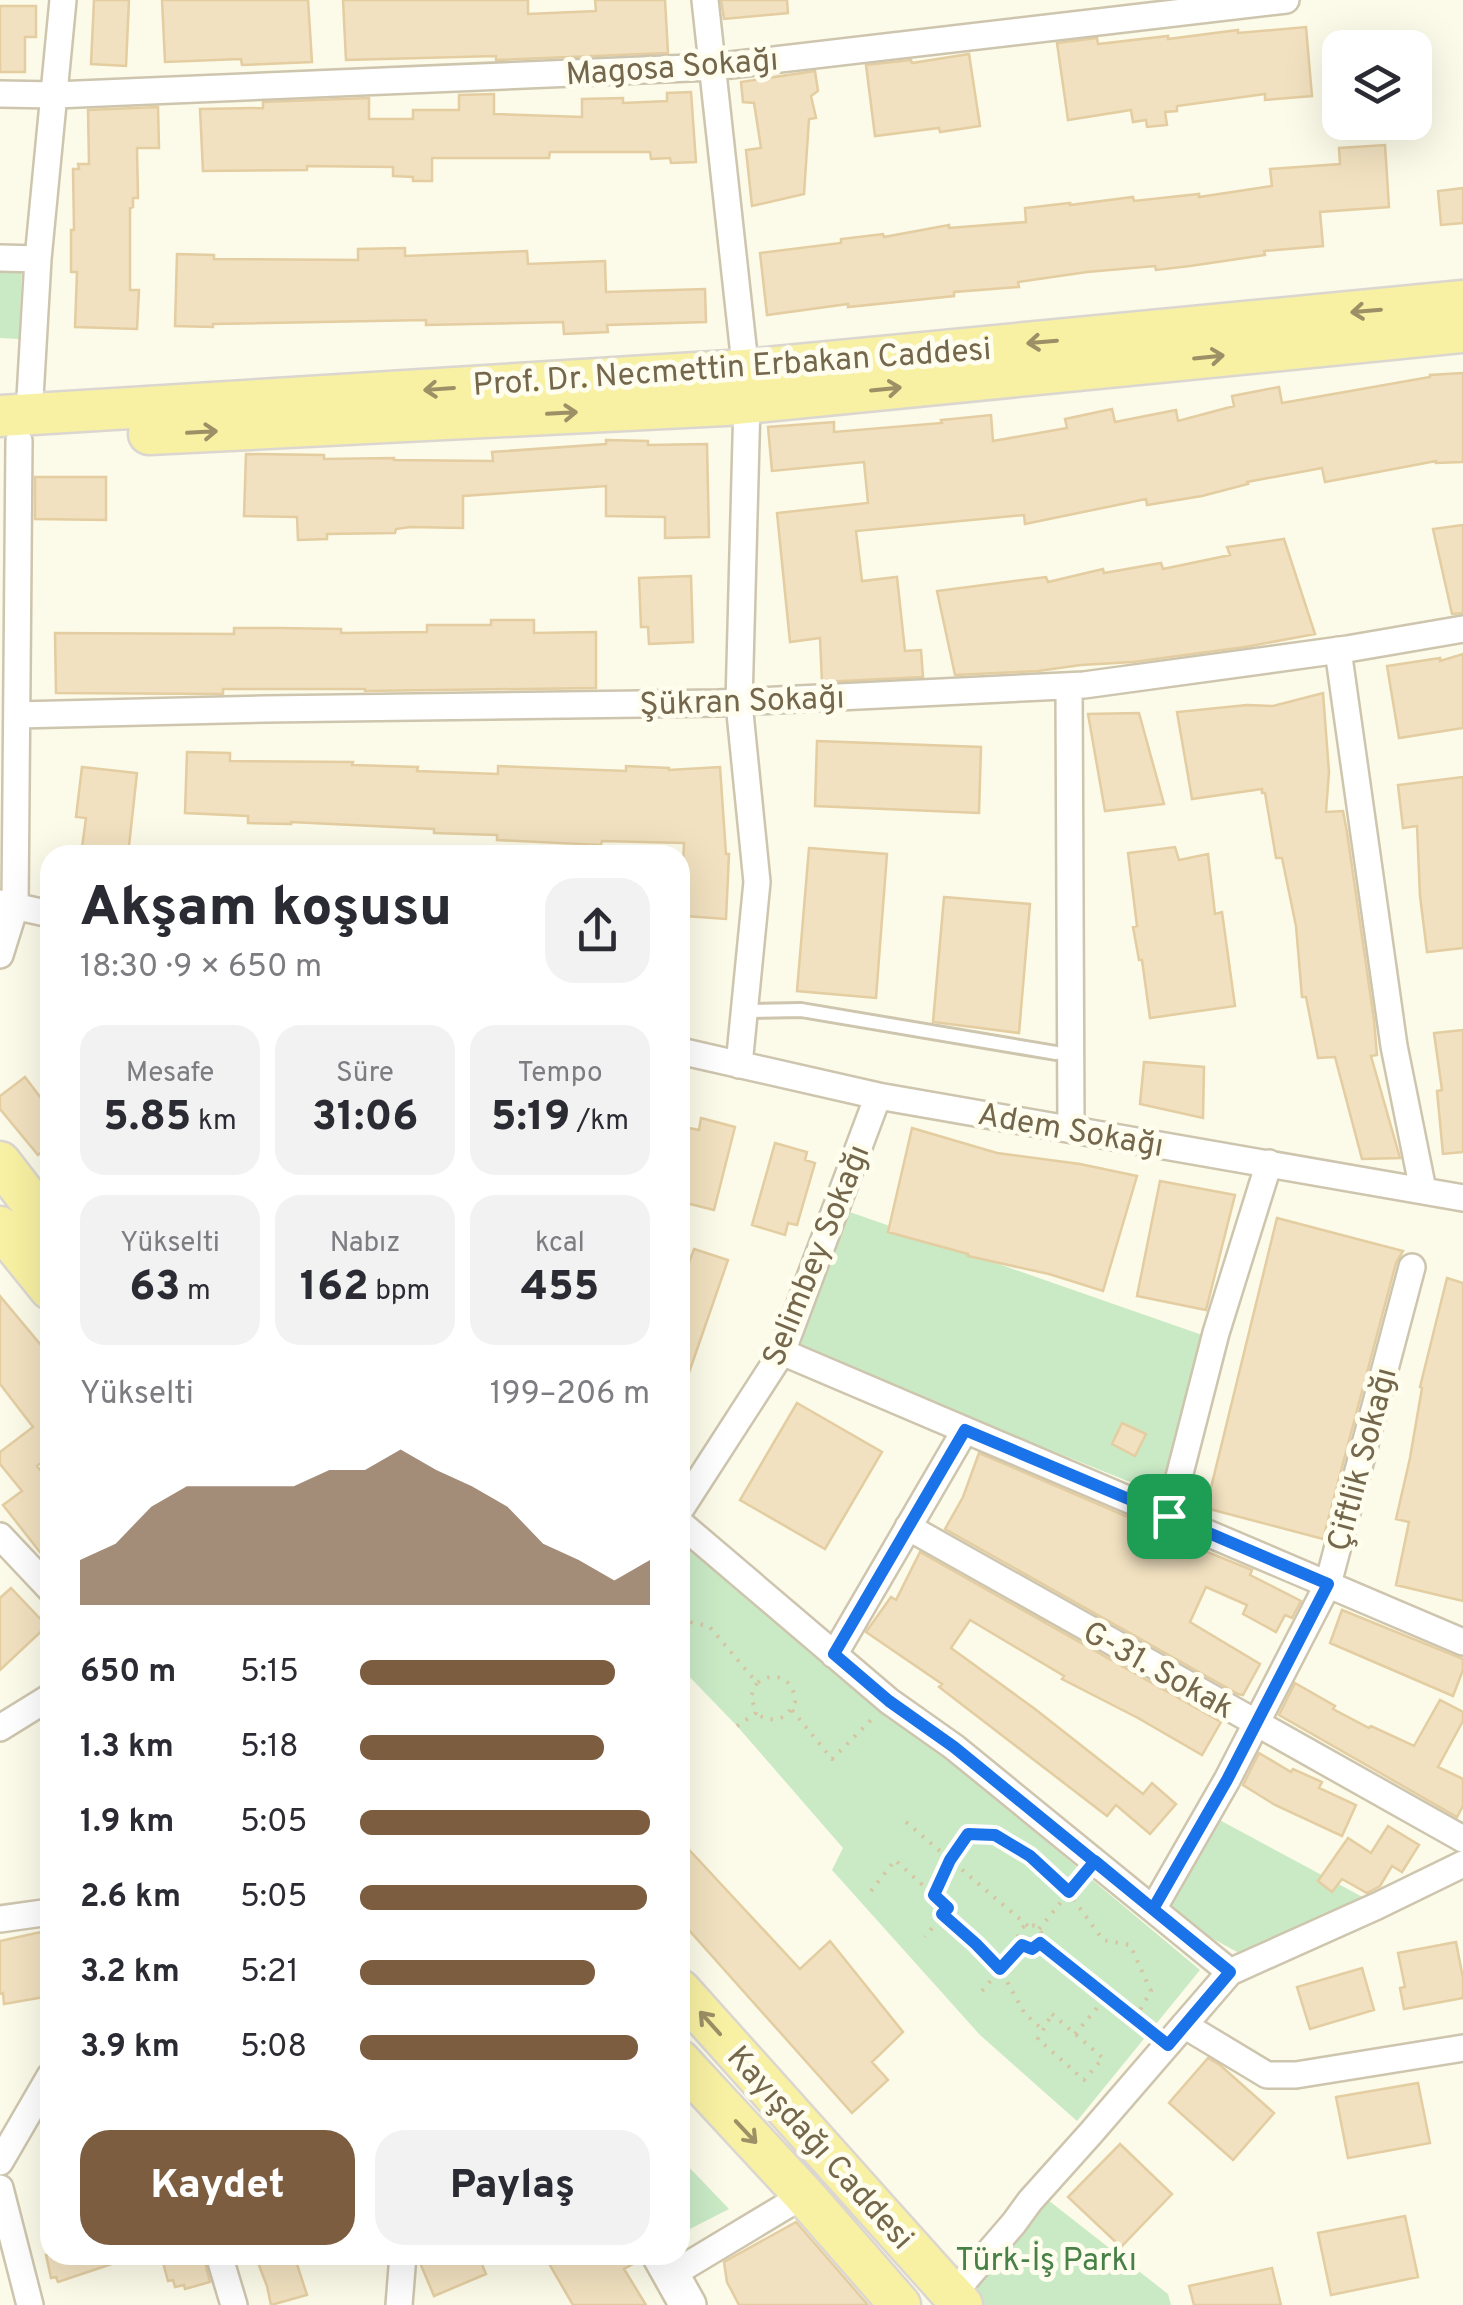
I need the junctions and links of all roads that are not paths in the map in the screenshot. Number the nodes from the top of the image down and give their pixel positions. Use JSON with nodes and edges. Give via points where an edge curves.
{"nodes":[{"id":1,"x":63,"y":0,"type":"edge"},
{"id":2,"x":705,"y":0,"type":"edge"},
{"id":3,"x":1286,"y":0,"type":"edge"},
{"id":4,"x":713,"y":68,"type":"junction"},
{"id":5,"x":0,"y":94,"type":"edge"},
{"id":6,"x":55,"y":95,"type":"junction"},
{"id":7,"x":0,"y":258,"type":"edge"},
{"id":8,"x":38,"y":259,"type":"junction"},
{"id":9,"x":1463,"y":302,"type":"edge"},
{"id":10,"x":1463,"y":332,"type":"edge"},
{"id":11,"x":746,"y":386,"type":"junction"},
{"id":12,"x":12,"y":428,"type":"edge"},
{"id":13,"x":1463,"y":628,"type":"edge"},
{"id":14,"x":1338,"y":650,"type":"junction"},
{"id":15,"x":1069,"y":686,"type":"junction"},
{"id":16,"x":739,"y":702,"type":"junction"},
{"id":17,"x":17,"y":715,"type":"junction"},
{"id":18,"x":8,"y":905,"type":"edge"},
{"id":19,"x":40,"y":912,"type":"edge"},
{"id":20,"x":0,"y":955,"type":"edge"},
{"id":21,"x":744,"y":1010,"type":"junction"},
{"id":22,"x":690,"y":1053,"type":"edge"},
{"id":23,"x":1056,"y":1054,"type":"dead end"},
{"id":24,"x":739,"y":1065,"type":"junction"},
{"id":25,"x":878,"y":1096,"type":"junction"},
{"id":26,"x":1071,"y":1129,"type":"junction"},
{"id":27,"x":0,"y":1162,"type":"edge"},
{"id":28,"x":1269,"y":1163,"type":"junction"},
{"id":29,"x":1424,"y":1190,"type":"junction"},
{"id":30,"x":1463,"y":1198,"type":"edge"},
{"id":31,"x":40,"y":1215,"type":"edge"},
{"id":32,"x":0,"y":1227,"type":"edge"},
{"id":33,"x":1412,"y":1267,"type":"dead end"},
{"id":34,"x":40,"y":1277,"type":"edge"},
{"id":35,"x":782,"y":1352,"type":"junction"},
{"id":36,"x":965,"y":1430,"type":"junction"},
{"id":37,"x":690,"y":1495,"type":"edge"},
{"id":38,"x":1169,"y":1516,"type":"junction"},
{"id":39,"x":908,"y":1528,"type":"junction"},
{"id":40,"x":690,"y":1532,"type":"edge"},
{"id":41,"x":0,"y":1536,"type":"edge"},
{"id":42,"x":40,"y":1579,"type":"edge"},
{"id":43,"x":1328,"y":1584,"type":"junction"},
{"id":44,"x":1463,"y":1642,"type":"edge"},
{"id":45,"x":834,"y":1654,"type":"junction"},
{"id":46,"x":40,"y":1703,"type":"edge"},
{"id":47,"x":1256,"y":1724,"type":"junction"},
{"id":48,"x":0,"y":1728,"type":"edge"},
{"id":49,"x":1463,"y":1839,"type":"edge"},
{"id":50,"x":1463,"y":1864,"type":"edge"},
{"id":51,"x":1153,"y":1909,"type":"junction"},
{"id":52,"x":40,"y":1913,"type":"edge"},
{"id":53,"x":0,"y":1919,"type":"edge"},
{"id":54,"x":1230,"y":1972,"type":"junction"},
{"id":55,"x":690,"y":2001,"type":"edge"},
{"id":56,"x":1176,"y":2035,"type":"junction"},
{"id":57,"x":1463,"y":2048,"type":"edge"},
{"id":58,"x":690,"y":2072,"type":"edge"},
{"id":59,"x":40,"y":2093,"type":"edge"},
{"id":60,"x":0,"y":2162,"type":"edge"},
{"id":61,"x":0,"y":2188,"type":"edge"},
{"id":62,"x":804,"y":2194,"type":"junction"},
{"id":63,"x":222,"y":2265,"type":"edge"},
{"id":64,"x":402,"y":2265,"type":"edge"},
{"id":65,"x":673,"y":2278,"type":"edge"},
{"id":66,"x":957,"y":2300,"type":"edge"},
{"id":67,"x":30,"y":2305,"type":"edge"},
{"id":68,"x":234,"y":2305,"type":"edge"},
{"id":69,"x":399,"y":2305,"type":"edge"},
{"id":70,"x":900,"y":2305,"type":"edge"}],
"edges":[{"from":1,"to":6,"type":"street"},
{"from":2,"to":4,"type":"street"},
{"from":3,"to":4,"type":"street","name":"Magosa Sokağı"},
{"from":4,"to":6,"type":"street","name":"Magosa Sokağı"},
{"from":4,"to":11,"type":"street"},
{"from":5,"to":6,"type":"street","name":"Magosa Sokağı"},
{"from":6,"to":8,"type":"street"},
{"from":7,"to":8,"type":"street"},
{"from":8,"to":12,"type":"street"},
{"from":9,"to":11,"type":"main road","name":"Prof. Dr. Necmettin Erbakan Caddesi","one_way":true},
{"from":11,"to":10,"type":"main road","name":"Prof. Dr. Necmettin Erbakan Caddesi","one_way":true},
{"from":11,"to":12,"type":"main road","name":"Prof. Dr. Necmettin Erbakan Caddesi"},
{"from":11,"to":16,"type":"street"},
{"from":12,"to":17,"type":"street"},
{"from":13,"to":14,"type":"street","name":"Şükran Sokağı"},
{"from":14,"to":15,"type":"street","name":"Şükran Sokağı"},
{"from":14,"to":29,"type":"street","via":[[1394,1046]]},
{"from":15,"to":16,"type":"street","name":"Şükran Sokağı"},
{"from":15,"to":26,"type":"street"},
{"from":16,"to":17,"type":"street","name":"Şükran Sokağı"},
{"from":16,"to":21,"type":"street","via":[[756,882]]},
{"from":17,"to":18,"type":"street"},
{"from":18,"to":19,"type":"street"},
{"from":18,"to":20,"type":"street"},
{"from":21,"to":23,"type":"lane","via":[[801,1010]]},
{"from":21,"to":24,"type":"street"},
{"from":22,"to":24,"type":"street","name":"Adem Sokağı"},
{"from":24,"to":25,"type":"street","name":"Adem Sokağı"},
{"from":25,"to":26,"type":"street","name":"Adem Sokağı"},
{"from":25,"to":35,"type":"street","name":"Selimbey Sokağı"},
{"from":26,"to":28,"type":"street","name":"Adem Sokağı"},
{"from":27,"to":31,"type":"main road"},
{"from":28,"to":29,"type":"street","name":"Adem Sokağı"},
{"from":28,"to":38,"type":"street"},
{"from":29,"to":30,"type":"street","name":"Adem Sokağı"},
{"from":32,"to":34,"type":"main road"},
{"from":33,"to":43,"type":"street","name":"Çiftlik Sokağı"},
{"from":35,"to":36,"type":"street"},
{"from":35,"to":37,"type":"street","name":"Selimbey Sokağı"},
{"from":36,"to":38,"type":"street"},
{"from":36,"to":39,"type":"street"},
{"from":38,"to":43,"type":"street"},
{"from":39,"to":45,"type":"street"},
{"from":39,"to":47,"type":"street","name":"G-31. Sokak"},
{"from":40,"to":45,"type":"street"},
{"from":41,"to":42,"type":"street"},
{"from":43,"to":44,"type":"street"},
{"from":43,"to":47,"type":"street","name":"Çiftlik Sokağı"},
{"from":45,"to":51,"type":"street"},
{"from":46,"to":48,"type":"street"},
{"from":47,"to":49,"type":"street","name":"G-31. Sokak"},
{"from":47,"to":51,"type":"street","name":"Çiftlik Sokağı"},
{"from":50,"to":54,"type":"street"},
{"from":51,"to":54,"type":"street"},
{"from":52,"to":53,"type":"street"},
{"from":54,"to":56,"type":"street"},
{"from":66,"to":55,"type":"main road","name":"Kayışdağı Caddesi","one_way":true},
{"from":56,"to":57,"type":"street","via":[[1266,2075]]},
{"from":56,"to":66,"type":"street","via":[[1030,2200]]},
{"from":58,"to":62,"type":"main road","name":"Kayışdağı Caddesi","one_way":true},
{"from":59,"to":60,"type":"street"},
{"from":61,"to":67,"type":"street"},
{"from":62,"to":65,"type":"street"},
{"from":62,"to":70,"type":"main road","name":"Kayışdağı Caddesi"},
{"from":63,"to":68,"type":"street"},
{"from":64,"to":69,"type":"street"}]}
